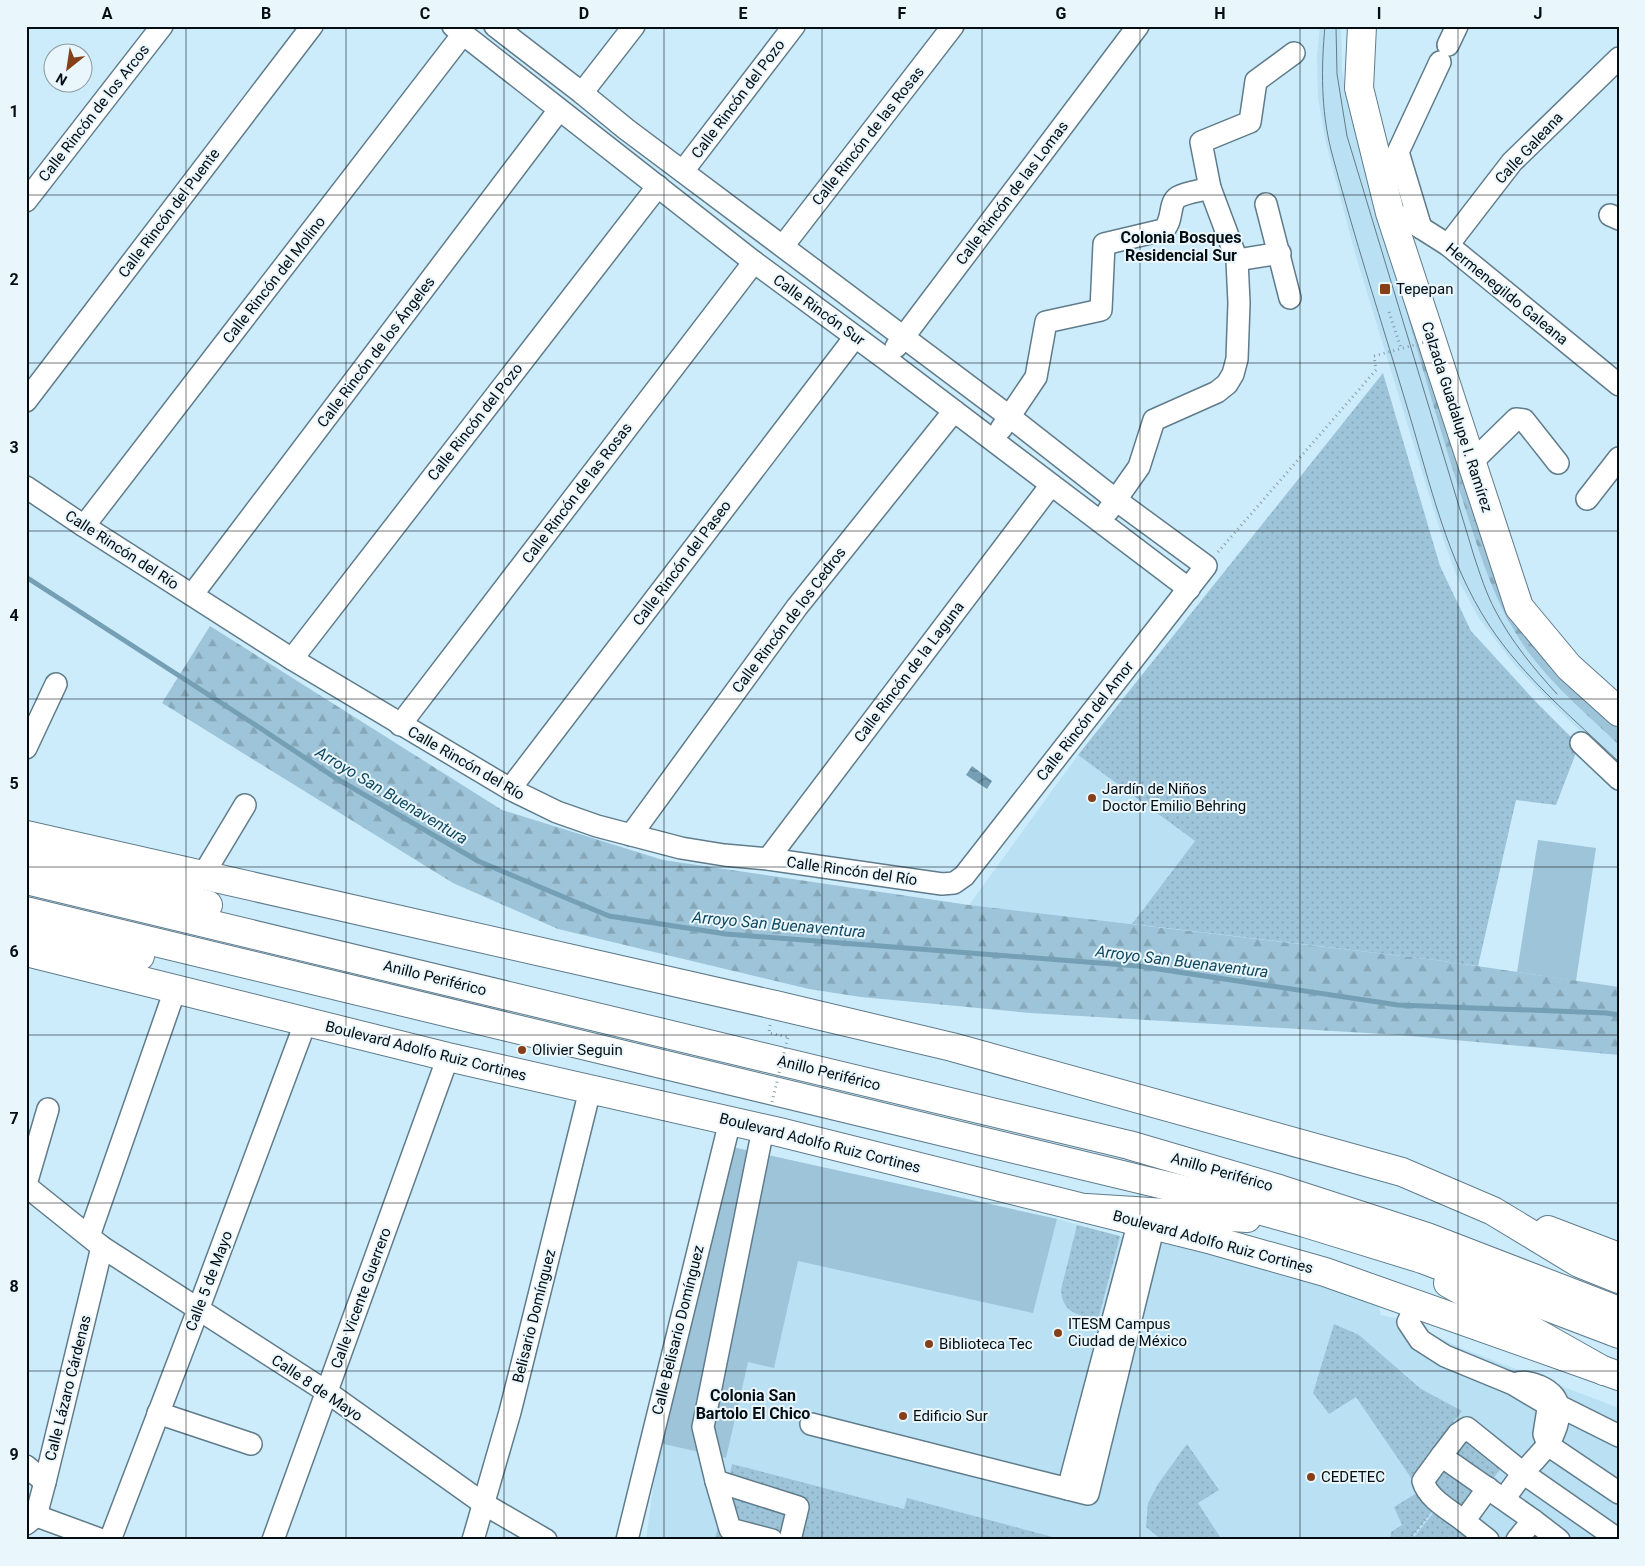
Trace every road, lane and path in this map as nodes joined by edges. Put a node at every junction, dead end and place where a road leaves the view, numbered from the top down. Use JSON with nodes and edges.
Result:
{"nodes":[{"id":1,"x":162,"y":26,"type":"edge"},
{"id":2,"x":312,"y":26,"type":"edge"},
{"id":3,"x":495,"y":26,"type":"edge"},
{"id":4,"x":634,"y":26,"type":"edge"},
{"id":5,"x":794,"y":26,"type":"edge"},
{"id":6,"x":953,"y":26,"type":"edge"},
{"id":7,"x":1138,"y":26,"type":"edge"},
{"id":8,"x":1362,"y":26,"type":"edge"},
{"id":9,"x":458,"y":30,"type":"edge"},
{"id":10,"x":1448,"y":45,"type":"edge"},
{"id":11,"x":526,"y":51,"type":"junction"},
{"id":12,"x":1294,"y":53,"type":"dead end"},
{"id":13,"x":1619,"y":58,"type":"edge"},
{"id":14,"x":510,"y":71,"type":"junction"},
{"id":15,"x":582,"y":93,"type":"junction"},
{"id":16,"x":559,"y":110,"type":"junction"},
{"id":17,"x":626,"y":129,"type":"junction"},
{"id":18,"x":610,"y":150,"type":"junction"},
{"id":19,"x":683,"y":171,"type":"junction"},
{"id":20,"x":658,"y":186,"type":"junction"},
{"id":21,"x":1210,"y":188,"type":"junction"},
{"id":22,"x":26,"y":200,"type":"edge"},
{"id":23,"x":723,"y":202,"type":"junction"},
{"id":24,"x":1266,"y":204,"type":"dead end"},
{"id":25,"x":1390,"y":213,"type":"junction"},
{"id":26,"x":705,"y":224,"type":"junction"},
{"id":27,"x":1421,"y":228,"type":"junction"},
{"id":28,"x":1448,"y":245,"type":"junction"},
{"id":29,"x":783,"y":246,"type":"junction"},
{"id":30,"x":1280,"y":253,"type":"junction"},
{"id":31,"x":1237,"y":260,"type":"junction"},
{"id":32,"x":754,"y":262,"type":"junction"},
{"id":33,"x":829,"y":281,"type":"junction"},
{"id":34,"x":1290,"y":298,"type":"dead end"},
{"id":35,"x":812,"y":304,"type":"junction"},
{"id":36,"x":1389,"y":312,"type":"dead end"},
{"id":37,"x":855,"y":337,"type":"junction"},
{"id":38,"x":904,"y":337,"type":"junction"},
{"id":39,"x":1432,"y":340,"type":"junction"},
{"id":40,"x":1401,"y":348,"type":"junction"},
{"id":41,"x":887,"y":360,"type":"junction"},
{"id":42,"x":1619,"y":386,"type":"edge"},
{"id":43,"x":26,"y":401,"type":"edge"},
{"id":44,"x":954,"y":411,"type":"junction"},
{"id":45,"x":1010,"y":417,"type":"junction"},
{"id":46,"x":993,"y":440,"type":"junction"},
{"id":47,"x":1619,"y":458,"type":"edge"},
{"id":48,"x":1471,"y":463,"type":"junction"},
{"id":49,"x":1558,"y":463,"type":"dead end"},
{"id":50,"x":1051,"y":485,"type":"junction"},
{"id":51,"x":26,"y":487,"type":"edge"},
{"id":52,"x":1587,"y":499,"type":"dead end"},
{"id":53,"x":1116,"y":500,"type":"junction"},
{"id":54,"x":1100,"y":521,"type":"junction"},
{"id":55,"x":84,"y":526,"type":"junction"},
{"id":56,"x":1206,"y":566,"type":"junction"},
{"id":57,"x":1189,"y":589,"type":"junction"},
{"id":58,"x":192,"y":595,"type":"junction"},
{"id":59,"x":292,"y":659,"type":"junction"},
{"id":60,"x":56,"y":684,"type":"dead end"},
{"id":61,"x":1619,"y":712,"type":"edge"},
{"id":62,"x":400,"y":725,"type":"junction"},
{"id":63,"x":1581,"y":743,"type":"dead end"},
{"id":64,"x":26,"y":748,"type":"edge"},
{"id":65,"x":1619,"y":779,"type":"edge"},
{"id":66,"x":510,"y":789,"type":"junction"},
{"id":67,"x":245,"y":805,"type":"dead end"},
{"id":68,"x":26,"y":835,"type":"edge"},
{"id":69,"x":631,"y":835,"type":"junction"},
{"id":70,"x":26,"y":854,"type":"edge"},
{"id":71,"x":768,"y":859,"type":"junction"},
{"id":72,"x":203,"y":875,"type":"junction"},
{"id":73,"x":964,"y":876,"type":"joint"},
{"id":74,"x":26,"y":880,"type":"edge"},
{"id":75,"x":26,"y":911,"type":"edge"},
{"id":76,"x":26,"y":933,"type":"edge"},
{"id":77,"x":323,"y":951,"type":"junction"},
{"id":78,"x":26,"y":952,"type":"edge"},
{"id":79,"x":244,"y":964,"type":"junction"},
{"id":80,"x":175,"y":990,"type":"junction"},
{"id":81,"x":306,"y":1021,"type":"junction"},
{"id":82,"x":769,"y":1033,"type":"dead end"},
{"id":83,"x":448,"y":1057,"type":"junction"},
{"id":84,"x":590,"y":1090,"type":"junction"},
{"id":85,"x":772,"y":1102,"type":"dead end"},
{"id":86,"x":48,"y":1109,"type":"dead end"},
{"id":87,"x":730,"y":1121,"type":"junction"},
{"id":88,"x":763,"y":1129,"type":"junction"},
{"id":89,"x":26,"y":1185,"type":"edge"},
{"id":90,"x":1086,"y":1208,"type":"junction"},
{"id":91,"x":1493,"y":1211,"type":"junction"},
{"id":92,"x":1302,"y":1222,"type":"junction"},
{"id":93,"x":1146,"y":1223,"type":"junction"},
{"id":94,"x":96,"y":1242,"type":"junction"},
{"id":95,"x":1391,"y":1249,"type":"junction"},
{"id":96,"x":1619,"y":1257,"type":"edge"},
{"id":97,"x":1619,"y":1279,"type":"edge"},
{"id":98,"x":1416,"y":1305,"type":"junction"},
{"id":99,"x":198,"y":1310,"type":"junction"},
{"id":100,"x":1619,"y":1311,"type":"edge"},
{"id":101,"x":1619,"y":1334,"type":"edge"},
{"id":102,"x":1614,"y":1375,"type":"edge"},
{"id":103,"x":1513,"y":1384,"type":"junction"},
{"id":104,"x":327,"y":1392,"type":"junction"},
{"id":105,"x":1560,"y":1406,"type":"junction"},
{"id":106,"x":158,"y":1413,"type":"junction"},
{"id":107,"x":811,"y":1424,"type":"dead end"},
{"id":108,"x":1619,"y":1436,"type":"edge"},
{"id":109,"x":252,"y":1444,"type":"dead end"},
{"id":110,"x":1548,"y":1445,"type":"junction"},
{"id":111,"x":1442,"y":1455,"type":"junction"},
{"id":112,"x":26,"y":1466,"type":"edge"},
{"id":113,"x":1524,"y":1473,"type":"junction"},
{"id":114,"x":716,"y":1481,"type":"junction"},
{"id":115,"x":45,"y":1482,"type":"junction"},
{"id":116,"x":1619,"y":1493,"type":"edge"},
{"id":117,"x":1496,"y":1494,"type":"junction"},
{"id":118,"x":484,"y":1504,"type":"junction"},
{"id":119,"x":29,"y":1517,"type":"edge"},
{"id":120,"x":1533,"y":1520,"type":"junction"},
{"id":121,"x":1464,"y":1521,"type":"junction"},
{"id":122,"x":102,"y":1540,"type":"edge"},
{"id":123,"x":110,"y":1540,"type":"edge"},
{"id":124,"x":273,"y":1540,"type":"edge"},
{"id":125,"x":472,"y":1540,"type":"edge"},
{"id":126,"x":546,"y":1540,"type":"edge"},
{"id":127,"x":627,"y":1540,"type":"edge"},
{"id":128,"x":772,"y":1540,"type":"edge"},
{"id":129,"x":790,"y":1540,"type":"edge"},
{"id":130,"x":1488,"y":1540,"type":"edge"},
{"id":131,"x":1517,"y":1540,"type":"edge"},
{"id":132,"x":1559,"y":1540,"type":"edge"},
{"id":133,"x":1619,"y":1540,"type":"edge"}],
"edges":[{"from":1,"to":22,"type":"street","name":"Calle Rincón de los Arcos"},
{"from":2,"to":43,"type":"street","name":"Calle Rincón del Puente"},
{"from":3,"to":11,"type":"street","name":"Calle Rincón Sur"},
{"from":4,"to":15,"type":"street"},
{"from":5,"to":19,"type":"street","name":"Calle Rincón del Pozo"},
{"from":6,"to":29,"type":"street","name":"Calle Rincón de las Rosas"},
{"from":7,"to":38,"type":"street","name":"Calle Rincón de las Lomas"},
{"from":8,"to":25,"type":"main road","name":"Calzada Guadalupe I. Ramírez"},
{"from":9,"to":14,"type":"street","name":"Calle Rincón Sur"},
{"from":9,"to":55,"type":"street","name":"Calle Rincón del Molino"},
{"from":10,"to":27,"type":"street"},
{"from":11,"to":14,"type":"street"},
{"from":11,"to":15,"type":"street","name":"Calle Rincón Sur"},
{"from":12,"to":21,"type":"street"},
{"from":13,"to":28,"type":"street","name":"Calle Galeana"},
{"from":14,"to":16,"type":"street","name":"Calle Rincón Sur"},
{"from":15,"to":17,"type":"street","name":"Calle Rincón Sur"},
{"from":16,"to":18,"type":"street","name":"Calle Rincón Sur"},
{"from":16,"to":58,"type":"street","name":"Calle Rincón de los Ángeles"},
{"from":17,"to":18,"type":"street"},
{"from":17,"to":19,"type":"street","name":"Calle Rincón Sur"},
{"from":18,"to":20,"type":"street","name":"Calle Rincón Sur"},
{"from":19,"to":23,"type":"street","name":"Calle Rincón Sur"},
{"from":20,"to":26,"type":"street","name":"Calle Rincón Sur"},
{"from":20,"to":59,"type":"street","name":"Calle Rincón del Pozo"},
{"from":21,"to":31,"type":"street"},
{"from":21,"to":45,"type":"street"},
{"from":23,"to":26,"type":"street"},
{"from":23,"to":29,"type":"street","name":"Calle Rincón Sur"},
{"from":24,"to":30,"type":"street"},
{"from":25,"to":27,"type":"street","name":"Hermenegildo Galeana"},
{"from":25,"to":39,"type":"main road","name":"Calzada Guadalupe I. Ramírez"},
{"from":26,"to":32,"type":"street","name":"Calle Rincón Sur"},
{"from":27,"to":28,"type":"street","name":"Hermenegildo Galeana"},
{"from":28,"to":42,"type":"street","name":"Hermenegildo Galeana"},
{"from":29,"to":33,"type":"street","name":"Calle Rincón Sur"},
{"from":30,"to":31,"type":"street"},
{"from":30,"to":34,"type":"street"},
{"from":31,"to":53,"type":"street"},
{"from":32,"to":35,"type":"street","name":"Calle Rincón Sur"},
{"from":32,"to":62,"type":"street","name":"Calle Rincón de las Rosas"},
{"from":33,"to":35,"type":"street"},
{"from":33,"to":38,"type":"street","name":"Calle Rincón Sur"},
{"from":35,"to":37,"type":"street","name":"Calle Rincón Sur"},
{"from":36,"to":40,"type":"path"},
{"from":37,"to":41,"type":"street","name":"Calle Rincón Sur"},
{"from":37,"to":66,"type":"street","name":"Calle Rincón del Paseo"},
{"from":38,"to":41,"type":"street","name":"Calle Rincón de las Lomas"},
{"from":38,"to":45,"type":"street","name":"Calle Rincón Sur"},
{"from":39,"to":40,"type":"path","bridge":true},
{"from":39,"to":48,"type":"main road","name":"Calzada Guadalupe I. Ramírez"},
{"from":40,"to":56,"type":"path","bridge":true},
{"from":41,"to":44,"type":"street","name":"Calle Rincón Sur"},
{"from":44,"to":46,"type":"street","name":"Calle Rincón Sur"},
{"from":44,"to":69,"type":"street","name":"Calle Rincón de los Cedros"},
{"from":45,"to":46,"type":"street"},
{"from":45,"to":53,"type":"street","name":"Calle Rincón Sur"},
{"from":46,"to":50,"type":"street","name":"Calle Rincón Sur"},
{"from":47,"to":52,"type":"street"},
{"from":48,"to":49,"type":"street"},
{"from":48,"to":61,"type":"main road","name":"Calzada Guadalupe I. Ramírez"},
{"from":50,"to":54,"type":"street","name":"Calle Rincón Sur"},
{"from":50,"to":71,"type":"street","name":"Calle Rincón de la Laguna"},
{"from":51,"to":55,"type":"street","name":"Calle Rincón del Río"},
{"from":53,"to":54,"type":"street"},
{"from":53,"to":56,"type":"street","name":"Calle Rincón Sur"},
{"from":54,"to":57,"type":"street","name":"Calle Rincón Sur"},
{"from":55,"to":58,"type":"street","name":"Calle Rincón del Río"},
{"from":56,"to":57,"type":"street","name":"Calle Rincón del Amor"},
{"from":57,"to":73,"type":"street","name":"Calle Rincón del Amor"},
{"from":58,"to":59,"type":"street","name":"Calle Rincón del Río"},
{"from":59,"to":62,"type":"street","name":"Calle Rincón del Río"},
{"from":60,"to":64,"type":"street"},
{"from":62,"to":66,"type":"street","name":"Calle Rincón del Río"},
{"from":63,"to":65,"type":"street"},
{"from":66,"to":69,"type":"street","name":"Calle Rincón del Río"},
{"from":67,"to":72,"type":"street"},
{"from":68,"to":72,"type":"main road"},
{"from":69,"to":71,"type":"street","name":"Calle Rincón del Río"},
{"from":70,"to":77,"type":"main road"},
{"from":71,"to":73,"type":"street","name":"Calle Rincón del Río"},
{"from":72,"to":91,"type":"main road"},
{"from":74,"to":77,"type":"main road","name":"Anillo Periférico"},
{"from":75,"to":79,"type":"main road","name":"Anillo Periférico"},
{"from":76,"to":79,"type":"main road"},
{"from":77,"to":100,"type":"main road","name":"Anillo Periférico"},
{"from":78,"to":80,"type":"main road","name":"Boulevard Adolfo Ruiz Cortines"},
{"from":79,"to":92,"type":"main road","name":"Anillo Periférico"},
{"from":80,"to":81,"type":"main road","name":"Boulevard Adolfo Ruiz Cortines"},
{"from":80,"to":94,"type":"street","name":"Calle Lázaro Cárdenas"},
{"from":81,"to":83,"type":"main road","name":"Boulevard Adolfo Ruiz Cortines"},
{"from":81,"to":99,"type":"street","name":"Calle 5 de Mayo"},
{"from":82,"to":85,"type":"path","bridge":true},
{"from":83,"to":84,"type":"main road","name":"Boulevard Adolfo Ruiz Cortines"},
{"from":83,"to":104,"type":"street","name":"Calle Vicente Guerrero"},
{"from":84,"to":87,"type":"main road","name":"Boulevard Adolfo Ruiz Cortines"},
{"from":84,"to":118,"type":"street","name":"Belisario Domínguez"},
{"from":86,"to":89,"type":"street"},
{"from":87,"to":88,"type":"main road","name":"Boulevard Adolfo Ruiz Cortines"},
{"from":87,"to":127,"type":"street","name":"Calle Belisario Domínguez"},
{"from":88,"to":90,"type":"main road","name":"Boulevard Adolfo Ruiz Cortines"},
{"from":88,"to":114,"type":"street"},
{"from":89,"to":94,"type":"street","name":"Calle 8 de Mayo"},
{"from":90,"to":92,"type":"main road"},
{"from":90,"to":93,"type":"main road","name":"Boulevard Adolfo Ruiz Cortines"},
{"from":91,"to":96,"type":"main road"},
{"from":91,"to":97,"type":"main road"},
{"from":92,"to":95,"type":"main road","name":"Anillo Periférico"},
{"from":93,"to":98,"type":"main road","name":"Boulevard Adolfo Ruiz Cortines"},
{"from":93,"to":107,"type":"street"},
{"from":94,"to":99,"type":"street","name":"Calle 8 de Mayo"},
{"from":94,"to":115,"type":"street","name":"Calle Lázaro Cárdenas"},
{"from":95,"to":101,"type":"main road","name":"Anillo Periférico"},
{"from":95,"to":102,"type":"main road"},
{"from":98,"to":102,"type":"main road","name":"Boulevard Adolfo Ruiz Cortines"},
{"from":98,"to":103,"type":"street"},
{"from":99,"to":104,"type":"street","name":"Calle 8 de Mayo"},
{"from":99,"to":106,"type":"street","name":"Calle 5 de Mayo"},
{"from":103,"to":105,"type":"street"},
{"from":103,"to":110,"type":"street"},
{"from":104,"to":118,"type":"street","name":"Calle 8 de Mayo"},
{"from":104,"to":124,"type":"street","name":"Calle Vicente Guerrero"},
{"from":105,"to":108,"type":"street"},
{"from":105,"to":110,"type":"street"},
{"from":106,"to":109,"type":"street"},
{"from":106,"to":123,"type":"street","name":"Calle 5 de Mayo"},
{"from":110,"to":113,"type":"street"},
{"from":110,"to":116,"type":"street"},
{"from":111,"to":113,"type":"street"},
{"from":111,"to":117,"type":"street"},
{"from":111,"to":121,"type":"street"},
{"from":112,"to":115,"type":"street"},
{"from":113,"to":117,"type":"street"},
{"from":113,"to":133,"type":"street"},
{"from":114,"to":128,"type":"street"},
{"from":114,"to":129,"type":"street"},
{"from":115,"to":119,"type":"street","name":"Calle Lázaro Cárdenas"},
{"from":117,"to":120,"type":"street"},
{"from":117,"to":121,"type":"street"},
{"from":118,"to":125,"type":"street","name":"Belisario Domínguez"},
{"from":118,"to":126,"type":"street","name":"Calle 8 de Mayo"},
{"from":119,"to":122,"type":"street"},
{"from":120,"to":131,"type":"street"},
{"from":120,"to":132,"type":"street"},
{"from":121,"to":130,"type":"street"}]}
